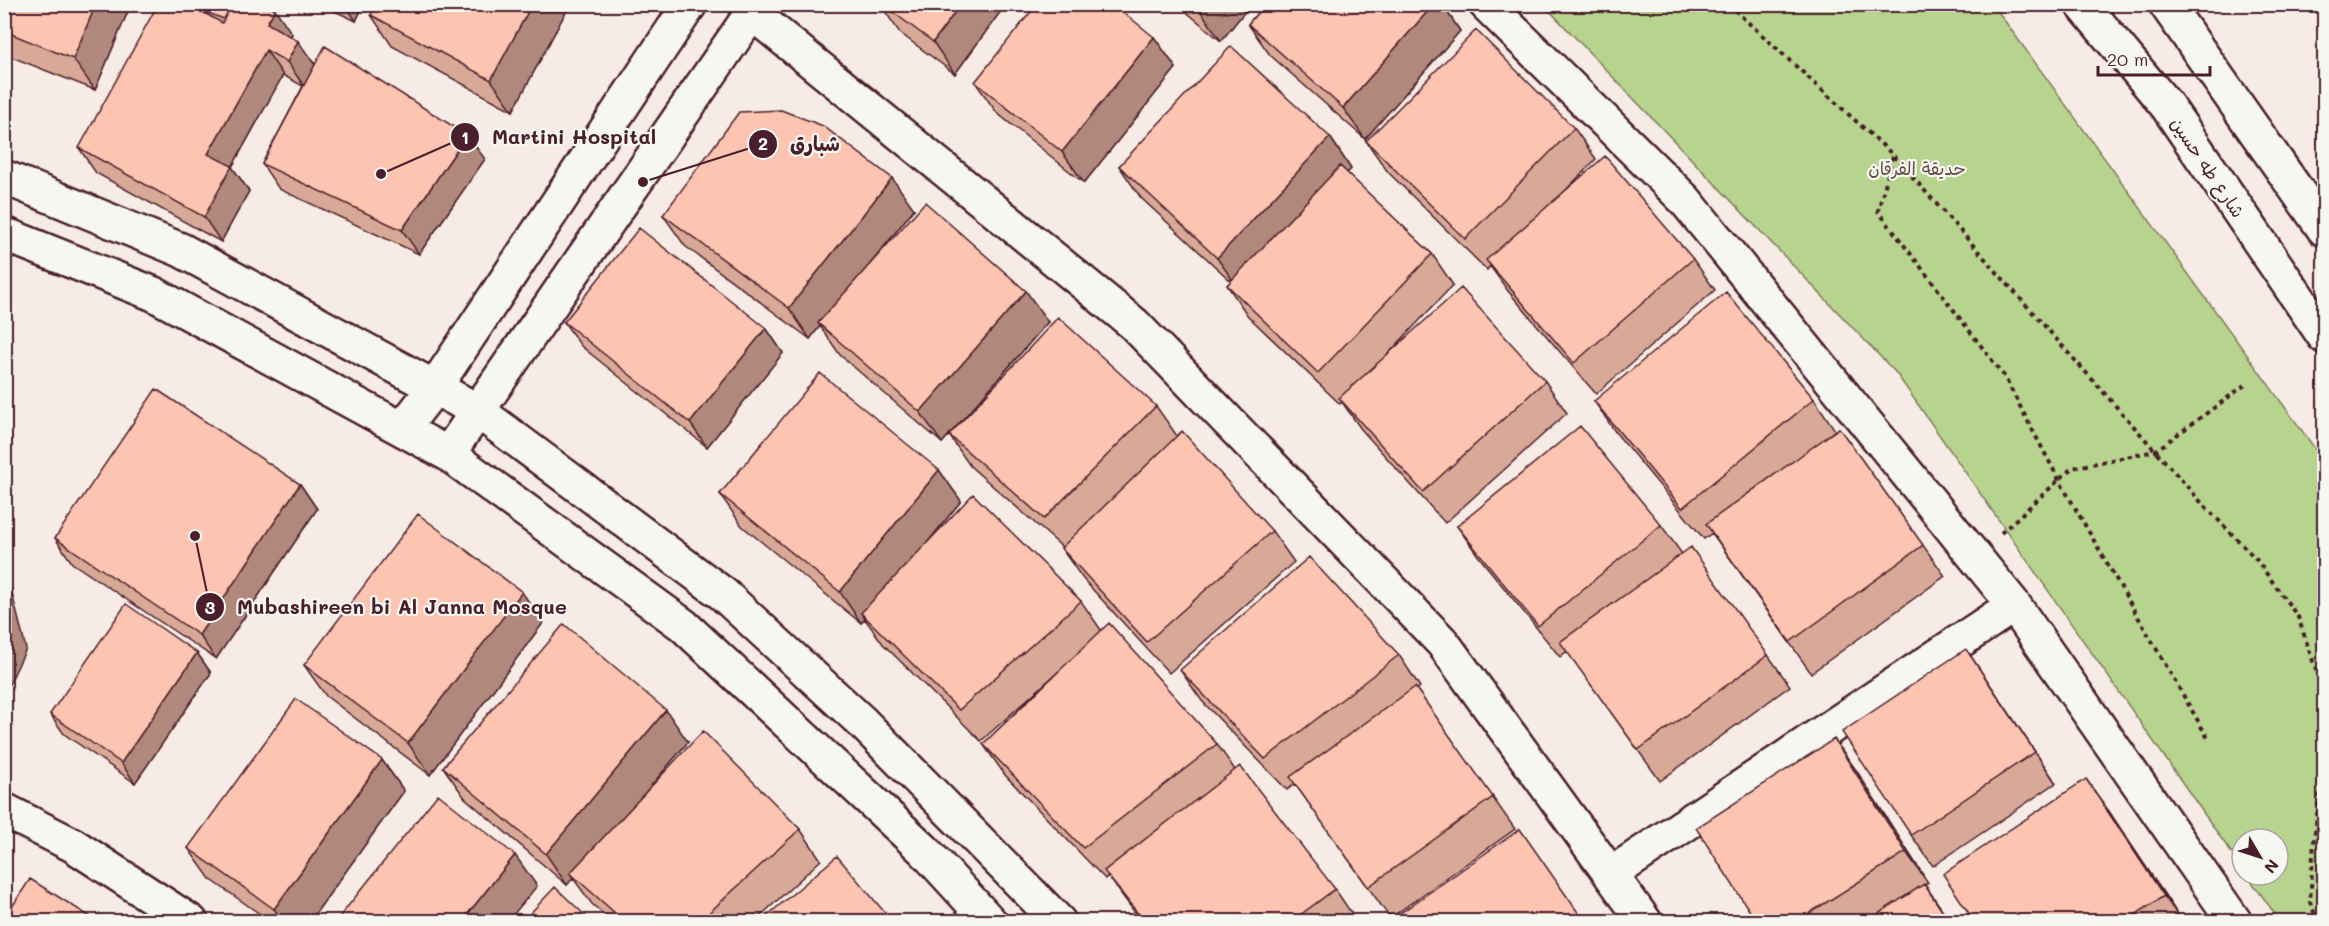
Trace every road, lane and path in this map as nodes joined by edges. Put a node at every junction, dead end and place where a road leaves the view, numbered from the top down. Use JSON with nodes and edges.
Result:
{"nodes":[{"id":1,"x":690,"y":4,"type":"edge"},
{"id":2,"x":1486,"y":4,"type":"edge"},
{"id":3,"x":1728,"y":4,"type":"edge"},
{"id":4,"x":2082,"y":4,"type":"edge"},
{"id":5,"x":2166,"y":4,"type":"edge"},
{"id":6,"x":755,"y":9,"type":"edge"},
{"id":7,"x":1893,"y":155,"type":"junction"},
{"id":8,"x":4,"y":177,"type":"edge"},
{"id":9,"x":2325,"y":229,"type":"edge"},
{"id":10,"x":4,"y":234,"type":"edge"},
{"id":11,"x":2325,"y":336,"type":"edge"},
{"id":12,"x":2245,"y":385,"type":"dead end"},
{"id":13,"x":435,"y":387,"type":"junction"},
{"id":14,"x":478,"y":411,"type":"junction"},
{"id":15,"x":403,"y":428,"type":"junction"},
{"id":16,"x":2155,"y":451,"type":"junction"},
{"id":17,"x":448,"y":454,"type":"junction"},
{"id":18,"x":2059,"y":480,"type":"junction"},
{"id":19,"x":1975,"y":557,"type":"junction"},
{"id":20,"x":2014,"y":605,"type":"junction"},
{"id":21,"x":2325,"y":694,"type":"edge"},
{"id":22,"x":2209,"y":740,"type":"dead end"},
{"id":23,"x":2325,"y":759,"type":"edge"},
{"id":24,"x":4,"y":810,"type":"edge"},
{"id":25,"x":1611,"y":874,"type":"junction"},
{"id":26,"x":191,"y":921,"type":"edge"},
{"id":27,"x":990,"y":921,"type":"edge"},
{"id":28,"x":1059,"y":921,"type":"edge"},
{"id":29,"x":1645,"y":921,"type":"edge"},
{"id":30,"x":2235,"y":921,"type":"edge"},
{"id":31,"x":2318,"y":921,"type":"edge"}],
"edges":[{"from":1,"to":13,"type":"main road"},
{"from":2,"to":19,"type":"main road"},
{"from":3,"to":7,"type":"path"},
{"from":4,"to":11,"type":"main road","name":"شارع طه حسين"},
{"from":5,"to":9,"type":"main road"},
{"from":6,"to":14,"type":"main road"},
{"from":6,"to":25,"type":"main road"},
{"from":7,"to":16,"type":"path"},
{"from":7,"to":18,"type":"path"},
{"from":8,"to":13,"type":"main road"},
{"from":10,"to":15,"type":"main road"},
{"from":12,"to":16,"type":"path"},
{"from":13,"to":14,"type":"main road"},
{"from":13,"to":15,"type":"main road"},
{"from":14,"to":17,"type":"main road"},
{"from":14,"to":28,"type":"main road"},
{"from":15,"to":17,"type":"main road"},
{"from":16,"to":18,"type":"path"},
{"from":16,"to":21,"type":"path"},
{"from":17,"to":27,"type":"main road"},
{"from":18,"to":19,"type":"path"},
{"from":18,"to":22,"type":"path"},
{"from":19,"to":20,"type":"main road"},
{"from":20,"to":25,"type":"main road"},
{"from":20,"to":30,"type":"main road"},
{"from":23,"to":31,"type":"path"},
{"from":24,"to":26,"type":"main road"},
{"from":25,"to":29,"type":"main road"}]}
